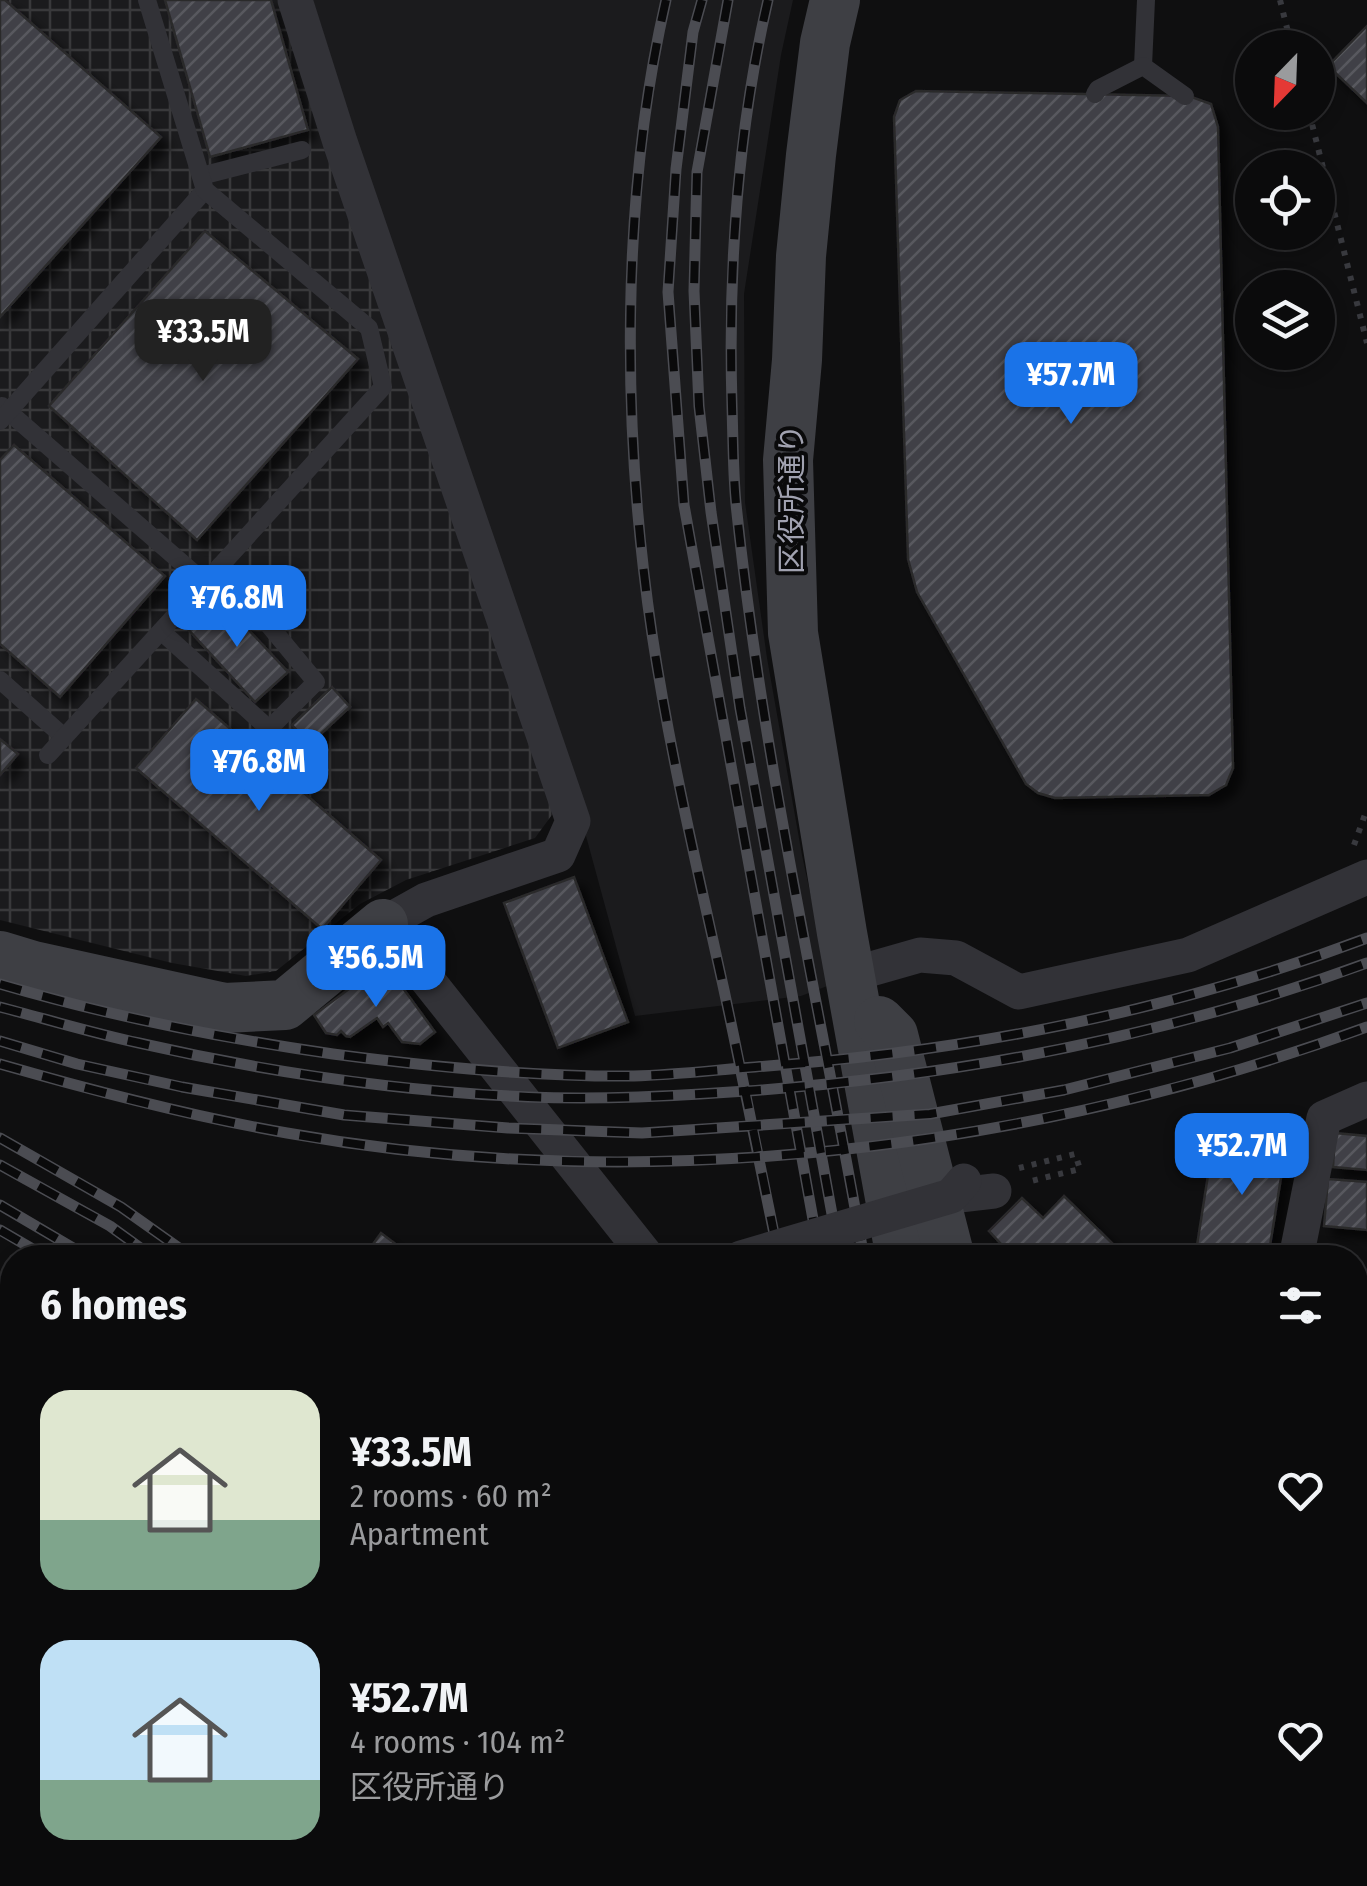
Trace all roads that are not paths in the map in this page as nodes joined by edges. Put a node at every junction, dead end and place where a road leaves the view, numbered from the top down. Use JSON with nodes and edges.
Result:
{"nodes":[{"id":1,"x":147,"y":0,"type":"edge"},
{"id":2,"x":295,"y":0,"type":"edge"},
{"id":3,"x":835,"y":0,"type":"edge"},
{"id":4,"x":1146,"y":0,"type":"edge"},
{"id":5,"x":1144,"y":66,"type":"junction"},
{"id":6,"x":1095,"y":94,"type":"dead end"},
{"id":7,"x":1185,"y":96,"type":"dead end"},
{"id":8,"x":302,"y":150,"type":"dead end"},
{"id":9,"x":203,"y":183,"type":"junction"},
{"id":10,"x":3,"y":412,"type":"edge"},
{"id":11,"x":220,"y":566,"type":"junction"},
{"id":12,"x":205,"y":583,"type":"junction"},
{"id":13,"x":161,"y":631,"type":"junction"},
{"id":14,"x":0,"y":680,"type":"edge"},
{"id":15,"x":64,"y":737,"type":"junction"},
{"id":16,"x":48,"y":755,"type":"dead end"},
{"id":17,"x":1360,"y":862,"type":"edge"},
{"id":18,"x":382,"y":924,"type":"junction"},
{"id":19,"x":0,"y":956,"type":"edge"},
{"id":20,"x":853,"y":986,"type":"junction"},
{"id":21,"x":1367,"y":1099,"type":"edge"},
{"id":22,"x":982,"y":1188,"type":"road end"},
{"id":23,"x":638,"y":1245,"type":"edge"},
{"id":24,"x":786,"y":1245,"type":"edge"},
{"id":25,"x":899,"y":1245,"type":"edge"},
{"id":26,"x":947,"y":1245,"type":"edge"},
{"id":27,"x":1299,"y":1245,"type":"edge"}],
"edges":[{"from":1,"to":9,"type":"lane"},
{"from":2,"to":18,"type":"street"},
{"from":3,"to":20,"type":"street","name":"区役所通り"},
{"from":4,"to":5,"type":"lane"},
{"from":5,"to":6,"type":"lane"},
{"from":5,"to":7,"type":"lane"},
{"from":8,"to":9,"type":"lane"},
{"from":9,"to":10,"type":"lane"},
{"from":9,"to":11,"type":"lane"},
{"from":10,"to":12,"type":"lane"},
{"from":11,"to":12,"type":"lane"},
{"from":11,"to":13,"type":"lane"},
{"from":12,"to":13,"type":"lane"},
{"from":13,"to":15,"type":"lane"},
{"from":14,"to":15,"type":"lane"},
{"from":15,"to":16,"type":"lane"},
{"from":17,"to":20,"type":"street"},
{"from":18,"to":19,"type":"street"},
{"from":18,"to":23,"type":"street"},
{"from":20,"to":25,"type":"street","name":"区役所通り"},
{"from":20,"to":26,"type":"street"},
{"from":21,"to":27,"type":"street"},
{"from":22,"to":24,"type":"street","bridge":true}]}
